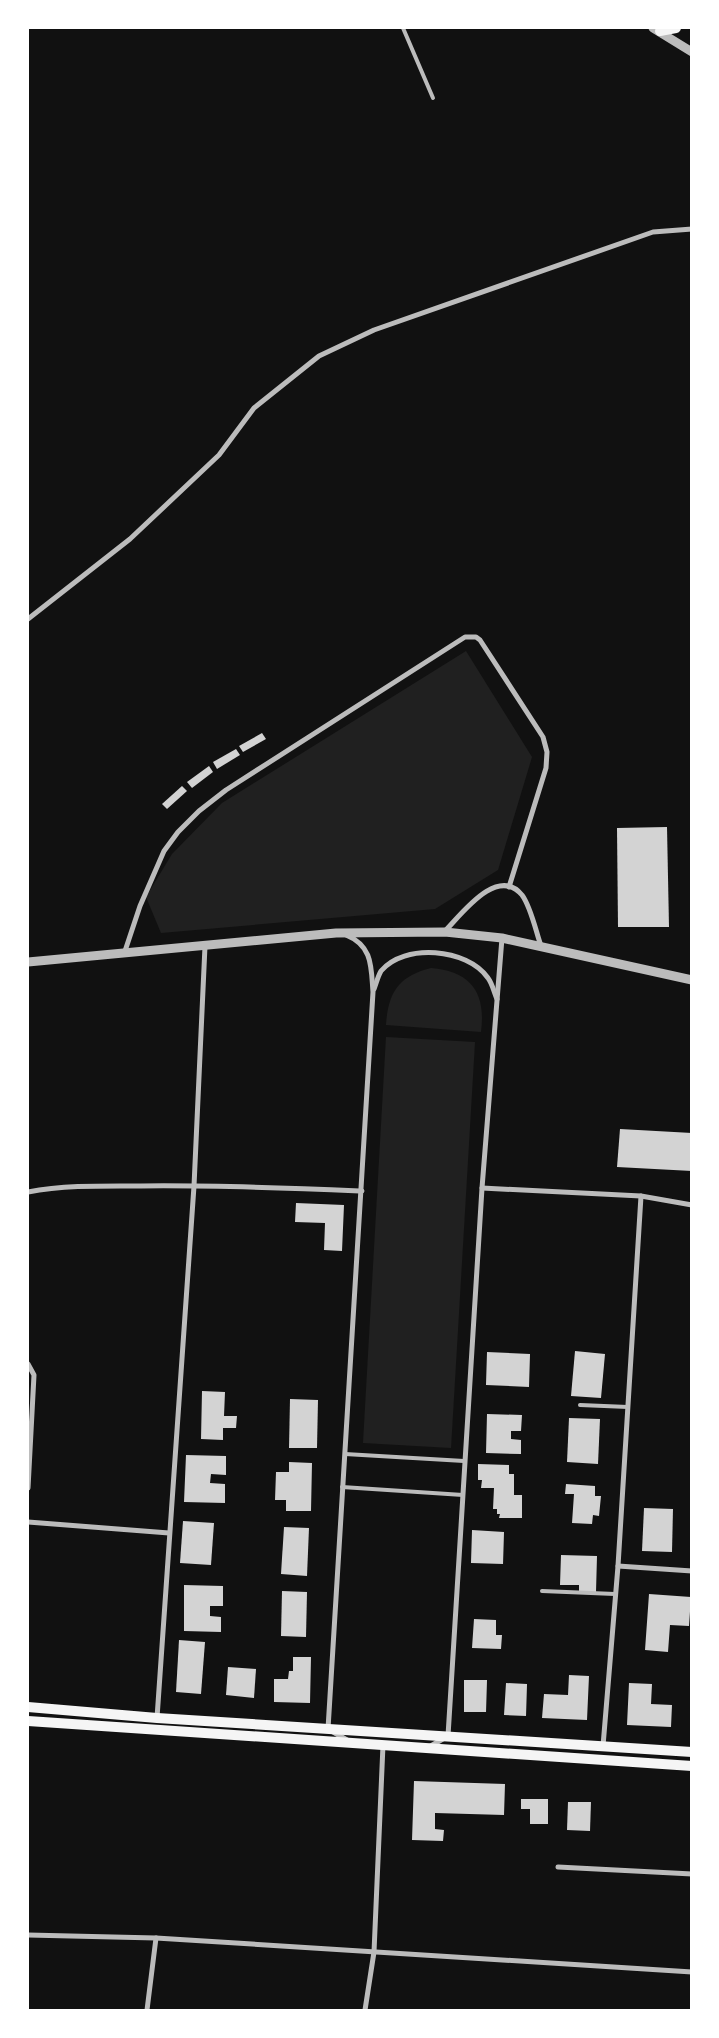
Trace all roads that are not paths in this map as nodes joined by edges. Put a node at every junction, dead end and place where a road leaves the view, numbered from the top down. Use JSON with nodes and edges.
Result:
{"nodes":[{"id":1,"x":403,"y":28,"type":"edge"},
{"id":2,"x":676,"y":28,"type":"edge"},
{"id":3,"x":656,"y":29,"type":"edge"},
{"id":4,"x":692,"y":52,"type":"edge"},
{"id":5,"x":433,"y":98,"type":"dead end"},
{"id":6,"x":692,"y":229,"type":"edge"},
{"id":7,"x":28,"y":619,"type":"edge"},
{"id":8,"x":509,"y":887,"type":"junction"},
{"id":9,"x":445,"y":932,"type":"junction"},
{"id":10,"x":336,"y":933,"type":"junction"},
{"id":11,"x":502,"y":938,"type":"junction"},
{"id":12,"x":205,"y":946,"type":"junction"},
{"id":13,"x":541,"y":946,"type":"junction"},
{"id":14,"x":124,"y":954,"type":"junction"},
{"id":15,"x":28,"y":962,"type":"edge"},
{"id":16,"x":692,"y":980,"type":"edge"},
{"id":17,"x":373,"y":992,"type":"junction"},
{"id":18,"x":497,"y":999,"type":"junction"},
{"id":19,"x":194,"y":1186,"type":"junction"},
{"id":20,"x":482,"y":1188,"type":"junction"},
{"id":21,"x":362,"y":1191,"type":"junction"},
{"id":22,"x":28,"y":1192,"type":"edge"},
{"id":23,"x":641,"y":1196,"type":"junction"},
{"id":24,"x":692,"y":1205,"type":"edge"},
{"id":25,"x":28,"y":1364,"type":"edge"},
{"id":26,"x":580,"y":1405,"type":"dead end"},
{"id":27,"x":628,"y":1407,"type":"junction"},
{"id":28,"x":345,"y":1454,"type":"junction"},
{"id":29,"x":464,"y":1461,"type":"junction"},
{"id":30,"x":342,"y":1487,"type":"junction"},
{"id":31,"x":28,"y":1488,"type":"edge"},
{"id":32,"x":463,"y":1495,"type":"junction"},
{"id":33,"x":28,"y":1522,"type":"edge"},
{"id":34,"x":169,"y":1533,"type":"junction"},
{"id":35,"x":618,"y":1566,"type":"junction"},
{"id":36,"x":692,"y":1570,"type":"edge"},
{"id":37,"x":542,"y":1591,"type":"dead end"},
{"id":38,"x":615,"y":1594,"type":"junction"},
{"id":39,"x":28,"y":1707,"type":"edge"},
{"id":40,"x":157,"y":1718,"type":"junction"},
{"id":41,"x":28,"y":1721,"type":"edge"},
{"id":42,"x":328,"y":1729,"type":"junction"},
{"id":43,"x":448,"y":1736,"type":"junction"},
{"id":44,"x":352,"y":1743,"type":"junction"},
{"id":45,"x":383,"y":1745,"type":"junction"},
{"id":46,"x":603,"y":1746,"type":"junction"},
{"id":47,"x":426,"y":1748,"type":"junction"},
{"id":48,"x":692,"y":1752,"type":"edge"},
{"id":49,"x":692,"y":1766,"type":"edge"},
{"id":50,"x":558,"y":1867,"type":"dead end"},
{"id":51,"x":692,"y":1874,"type":"edge"},
{"id":52,"x":28,"y":1935,"type":"edge"},
{"id":53,"x":156,"y":1938,"type":"junction"},
{"id":54,"x":374,"y":1952,"type":"junction"},
{"id":55,"x":692,"y":1972,"type":"edge"},
{"id":56,"x":147,"y":2010,"type":"edge"},
{"id":57,"x":366,"y":2010,"type":"edge"}],
"edges":[{"from":1,"to":5,"type":"lane"},
{"from":2,"to":3,"type":"main road"},
{"from":3,"to":4,"type":"street"},
{"from":6,"to":7,"type":"street"},
{"from":8,"to":9,"type":"street"},
{"from":8,"to":13,"type":"street"},
{"from":8,"to":14,"type":"street"},
{"from":9,"to":10,"type":"street"},
{"from":9,"to":11,"type":"street"},
{"from":10,"to":12,"type":"street"},
{"from":10,"to":17,"type":"street"},
{"from":11,"to":13,"type":"street"},
{"from":11,"to":18,"type":"street"},
{"from":12,"to":14,"type":"street"},
{"from":12,"to":19,"type":"street"},
{"from":13,"to":16,"type":"street"},
{"from":14,"to":15,"type":"street"},
{"from":17,"to":18,"type":"street"},
{"from":17,"to":21,"type":"street"},
{"from":18,"to":20,"type":"street"},
{"from":19,"to":21,"type":"street"},
{"from":19,"to":22,"type":"street"},
{"from":19,"to":34,"type":"street"},
{"from":20,"to":23,"type":"street"},
{"from":20,"to":29,"type":"street"},
{"from":21,"to":28,"type":"street"},
{"from":23,"to":24,"type":"street"},
{"from":23,"to":27,"type":"street"},
{"from":25,"to":31,"type":"street"},
{"from":26,"to":27,"type":"lane"},
{"from":27,"to":35,"type":"street"},
{"from":28,"to":29,"type":"lane"},
{"from":28,"to":30,"type":"street"},
{"from":29,"to":32,"type":"street"},
{"from":30,"to":32,"type":"lane"},
{"from":30,"to":42,"type":"street"},
{"from":32,"to":43,"type":"street"},
{"from":33,"to":34,"type":"street"},
{"from":34,"to":40,"type":"street"},
{"from":35,"to":36,"type":"street"},
{"from":35,"to":38,"type":"street"},
{"from":37,"to":38,"type":"lane"},
{"from":38,"to":46,"type":"street"},
{"from":39,"to":40,"type":"main road"},
{"from":40,"to":42,"type":"main road"},
{"from":41,"to":44,"type":"main road"},
{"from":42,"to":43,"type":"main road"},
{"from":42,"to":44,"type":"street"},
{"from":43,"to":46,"type":"main road"},
{"from":43,"to":47,"type":"street"},
{"from":44,"to":45,"type":"main road"},
{"from":45,"to":47,"type":"main road"},
{"from":45,"to":54,"type":"street"},
{"from":46,"to":48,"type":"main road"},
{"from":47,"to":49,"type":"main road"},
{"from":50,"to":51,"type":"street"},
{"from":52,"to":53,"type":"street"},
{"from":53,"to":54,"type":"street"},
{"from":53,"to":56,"type":"street"},
{"from":54,"to":55,"type":"street"},
{"from":54,"to":57,"type":"street"}]}
